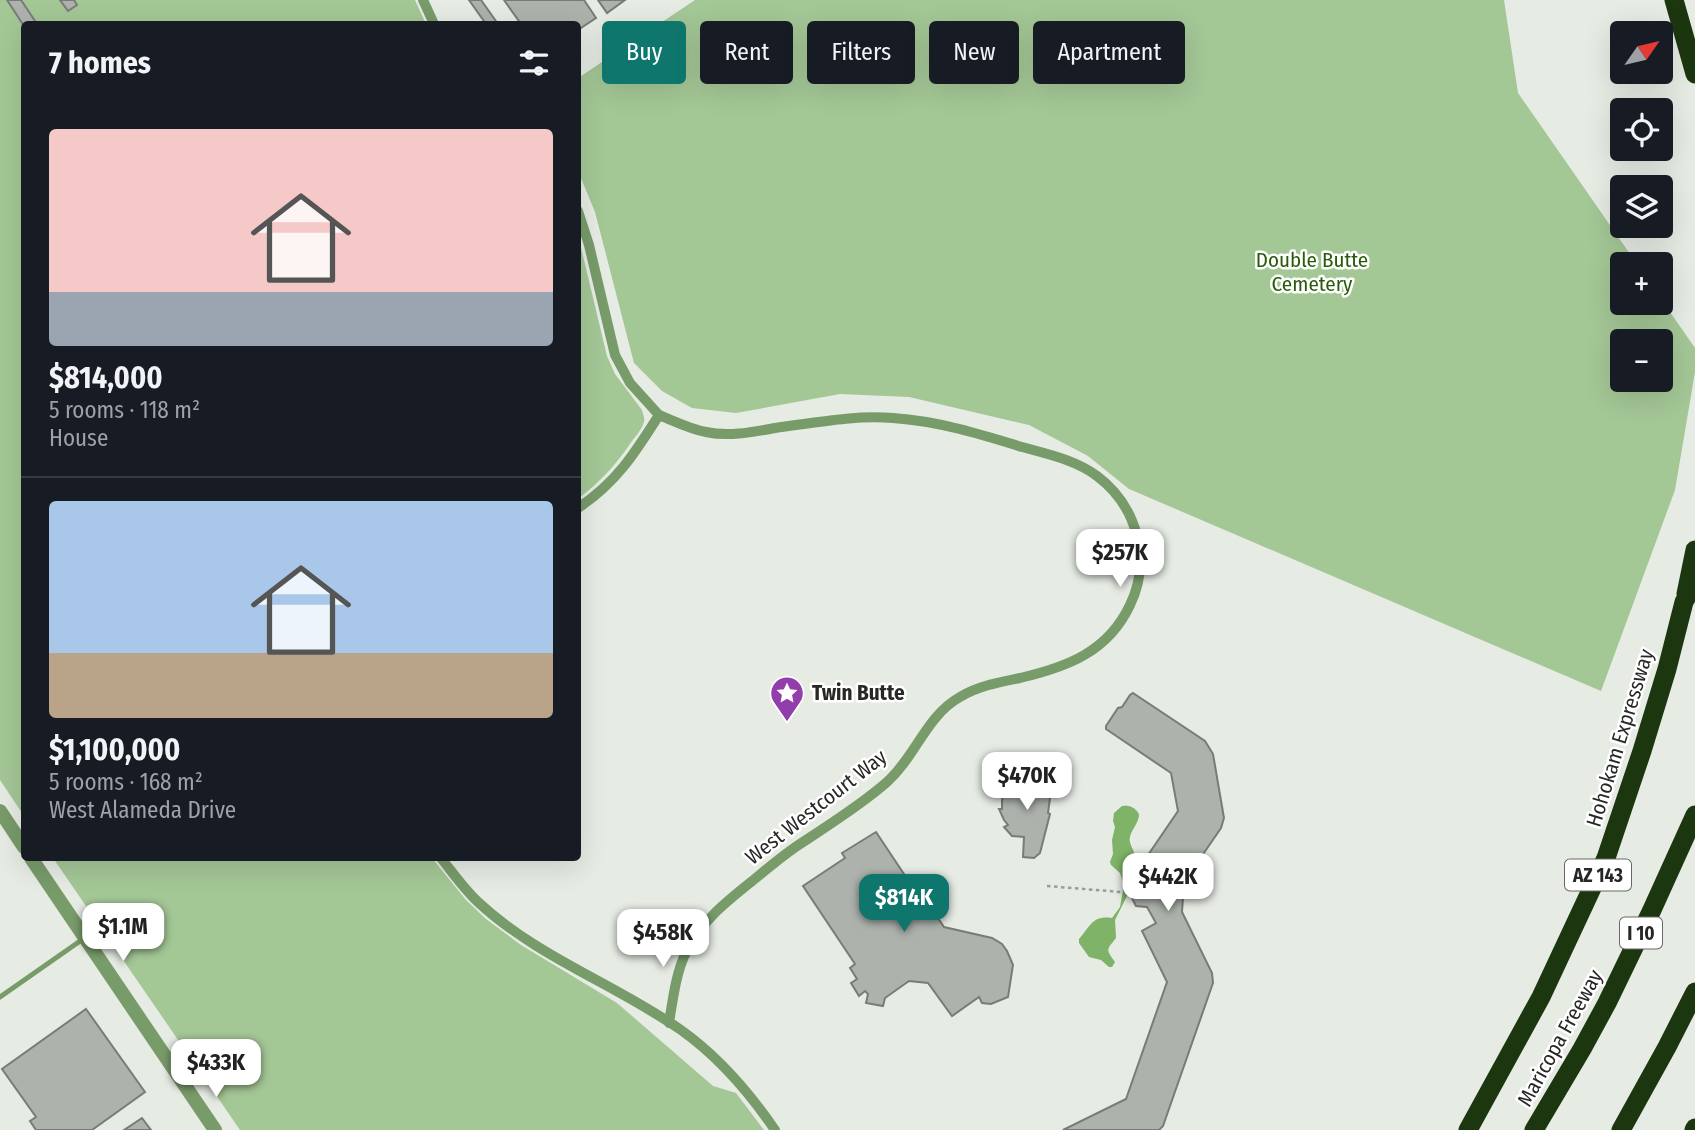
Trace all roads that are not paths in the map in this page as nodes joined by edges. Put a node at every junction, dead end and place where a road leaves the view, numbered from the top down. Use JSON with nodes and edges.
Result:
{"nodes":[{"id":1,"x":423,"y":0,"type":"edge"},
{"id":2,"x":1674,"y":0,"type":"edge"},
{"id":3,"x":434,"y":21,"type":"edge"},
{"id":4,"x":1695,"y":74,"type":"edge"},
{"id":5,"x":581,"y":220,"type":"edge"},
{"id":6,"x":659,"y":415,"type":"junction"},
{"id":7,"x":581,"y":506,"type":"edge"},
{"id":8,"x":1695,"y":550,"type":"edge"},
{"id":9,"x":1695,"y":582,"type":"edge"},
{"id":10,"x":1684,"y":602,"type":"junction"},
{"id":11,"x":0,"y":811,"type":"edge"},
{"id":12,"x":1695,"y":815,"type":"edge"},
{"id":13,"x":21,"y":842,"type":"edge"},
{"id":14,"x":33,"y":861,"type":"edge"},
{"id":15,"x":443,"y":861,"type":"edge"},
{"id":16,"x":85,"y":937,"type":"junction"},
{"id":17,"x":1695,"y":992,"type":"edge"},
{"id":18,"x":0,"y":997,"type":"edge"},
{"id":19,"x":669,"y":1023,"type":"junction"},
{"id":20,"x":215,"y":1130,"type":"edge"},
{"id":21,"x":775,"y":1130,"type":"edge"},
{"id":22,"x":1468,"y":1130,"type":"edge"},
{"id":23,"x":1534,"y":1130,"type":"edge"},
{"id":24,"x":1621,"y":1130,"type":"edge"}],
"edges":[{"from":1,"to":3,"type":"street"},
{"from":2,"to":4,"type":"highway"},
{"from":5,"to":6,"type":"street","name":"West Westcourt Way"},
{"from":6,"to":7,"type":"street"},
{"from":6,"to":19,"type":"street","name":"West Westcourt Way"},
{"from":8,"to":10,"type":"highway"},
{"from":9,"to":10,"type":"highway","name":"Hohokam Expressway","number":"AZ 143"},
{"from":10,"to":22,"type":"highway","name":"Hohokam Expressway","number":"AZ 143"},
{"from":11,"to":13,"type":"street"},
{"from":12,"to":23,"type":"highway","name":"Maricopa Freeway","number":"I 10"},
{"from":14,"to":16,"type":"street"},
{"from":15,"to":19,"type":"street"},
{"from":16,"to":18,"type":"lane"},
{"from":16,"to":20,"type":"street"},
{"from":17,"to":24,"type":"highway"},
{"from":19,"to":21,"type":"street"}]}
